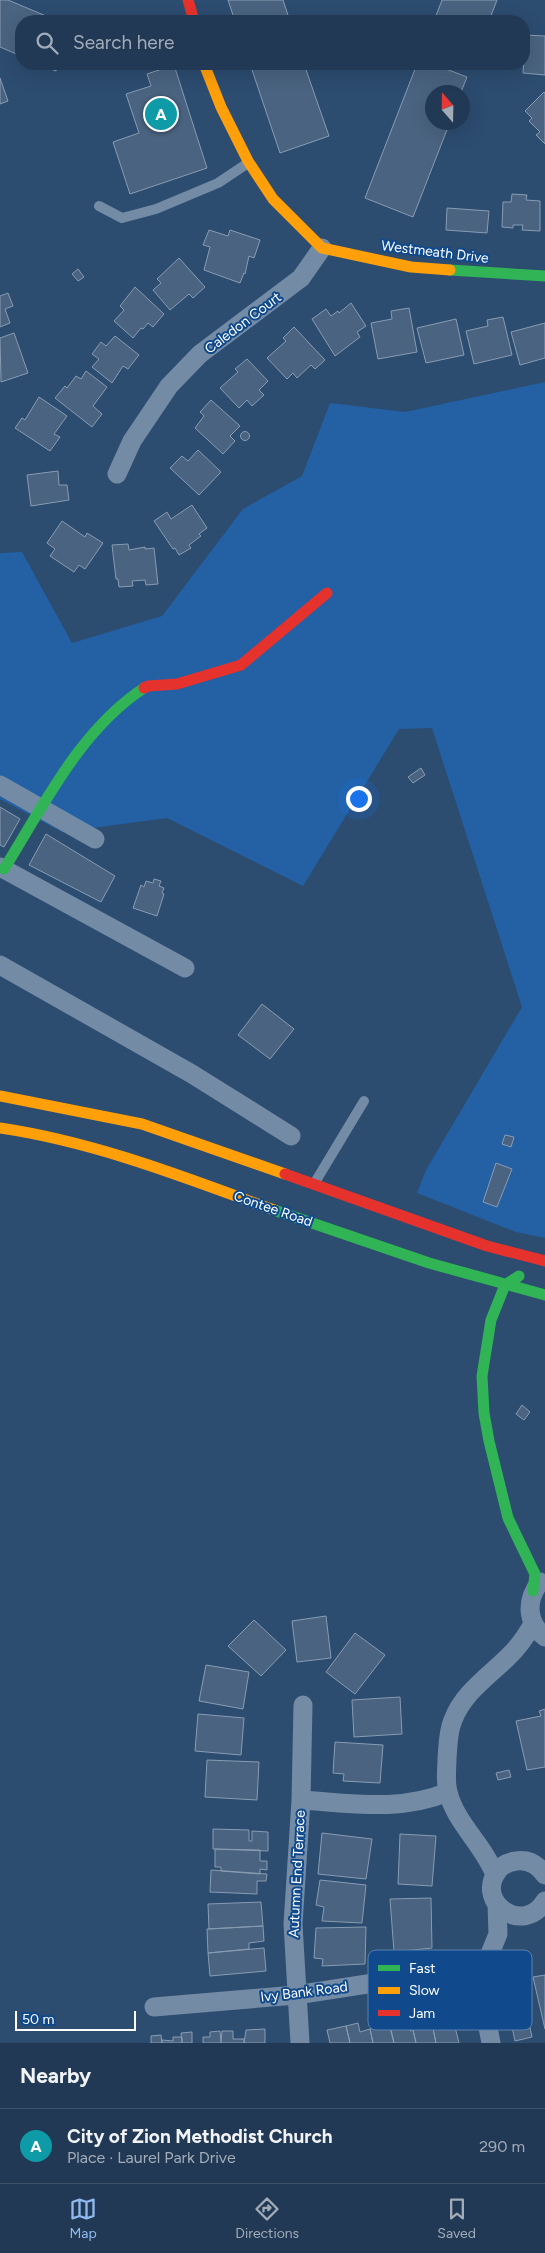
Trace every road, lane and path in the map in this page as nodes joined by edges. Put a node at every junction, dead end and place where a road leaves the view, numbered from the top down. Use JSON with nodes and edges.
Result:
{"nodes":[{"id":1,"x":188,"y":0,"type":"edge"},
{"id":2,"x":192,"y":15,"type":"edge"},
{"id":3,"x":206,"y":70,"type":"edge"},
{"id":4,"x":249,"y":163,"type":"junction"},
{"id":5,"x":99,"y":206,"type":"dead end"},
{"id":6,"x":322,"y":248,"type":"junction"},
{"id":7,"x":545,"y":276,"type":"edge"},
{"id":8,"x":117,"y":474,"type":"dead end"},
{"id":9,"x":327,"y":593,"type":"dead end"},
{"id":10,"x":0,"y":785,"type":"edge"},
{"id":11,"x":41,"y":808,"type":"junction"},
{"id":12,"x":95,"y":839,"type":"dead end"},
{"id":13,"x":2,"y":868,"type":"edge"},
{"id":14,"x":0,"y":965,"type":"edge"},
{"id":15,"x":185,"y":968,"type":"dead end"},
{"id":16,"x":0,"y":1096,"type":"edge"},
{"id":17,"x":364,"y":1101,"type":"dead end"},
{"id":18,"x":0,"y":1128,"type":"edge"},
{"id":19,"x":291,"y":1136,"type":"dead end"},
{"id":20,"x":314,"y":1184,"type":"junction"},
{"id":21,"x":544,"y":1262,"type":"edge"},
{"id":22,"x":505,"y":1285,"type":"junction"},
{"id":23,"x":545,"y":1295,"type":"edge"},
{"id":24,"x":539,"y":1584,"type":"edge"},
{"id":25,"x":541,"y":1632,"type":"edge"},
{"id":26,"x":303,"y":1705,"type":"dead end"},
{"id":27,"x":448,"y":1792,"type":"junction"},
{"id":28,"x":301,"y":1800,"type":"junction"},
{"id":29,"x":483,"y":1851,"type":"junction"},
{"id":30,"x":514,"y":1861,"type":"junction"},
{"id":31,"x":495,"y":1875,"type":"junction"},
{"id":32,"x":545,"y":1875,"type":"edge"},
{"id":33,"x":545,"y":1902,"type":"edge"},
{"id":34,"x":497,"y":1905,"type":"junction"},
{"id":35,"x":519,"y":1917,"type":"junction"},
{"id":36,"x":498,"y":1934,"type":"junction"},
{"id":37,"x":491,"y":1950,"type":"edge"},
{"id":38,"x":368,"y":1984,"type":"edge"},
{"id":39,"x":296,"y":1995,"type":"junction"},
{"id":40,"x":154,"y":2007,"type":"dead end"},
{"id":41,"x":489,"y":2030,"type":"edge"},
{"id":42,"x":300,"y":2043,"type":"edge"},
{"id":43,"x":491,"y":2043,"type":"edge"}],
"edges":[{"from":1,"to":2,"type":"street"},
{"from":3,"to":4,"type":"street"},
{"from":4,"to":5,"type":"lane"},
{"from":4,"to":6,"type":"street"},
{"from":6,"to":7,"type":"street","name":"Westmeath Drive"},
{"from":6,"to":8,"type":"street","name":"Caledon Court"},
{"from":9,"to":11,"type":"street"},
{"from":10,"to":11,"type":"street"},
{"from":11,"to":12,"type":"street"},
{"from":11,"to":13,"type":"street"},
{"from":13,"to":15,"type":"street"},
{"from":14,"to":19,"type":"street"},
{"from":16,"to":20,"type":"street"},
{"from":17,"to":20,"type":"lane"},
{"from":18,"to":22,"type":"street","name":"Contee Road"},
{"from":20,"to":21,"type":"street"},
{"from":21,"to":22,"type":"street"},
{"from":22,"to":23,"type":"street","name":"Contee Road"},
{"from":22,"to":24,"type":"street"},
{"from":24,"to":25,"type":"street"},
{"from":25,"to":27,"type":"street"},
{"from":26,"to":28,"type":"street","name":"Autumn End Terrace"},
{"from":27,"to":28,"type":"street"},
{"from":27,"to":29,"type":"street"},
{"from":28,"to":39,"type":"street","name":"Autumn End Terrace"},
{"from":29,"to":30,"type":"street"},
{"from":29,"to":31,"type":"street"},
{"from":30,"to":31,"type":"street"},
{"from":30,"to":32,"type":"street"},
{"from":31,"to":34,"type":"street"},
{"from":33,"to":35,"type":"street"},
{"from":34,"to":35,"type":"street"},
{"from":34,"to":36,"type":"street"},
{"from":35,"to":36,"type":"street"},
{"from":36,"to":37,"type":"street"},
{"from":38,"to":39,"type":"street","name":"Ivy Bank Road"},
{"from":39,"to":40,"type":"street","name":"Ivy Bank Road"},
{"from":39,"to":42,"type":"street","name":"Autumn End Terrace"},
{"from":41,"to":43,"type":"street"}]}
